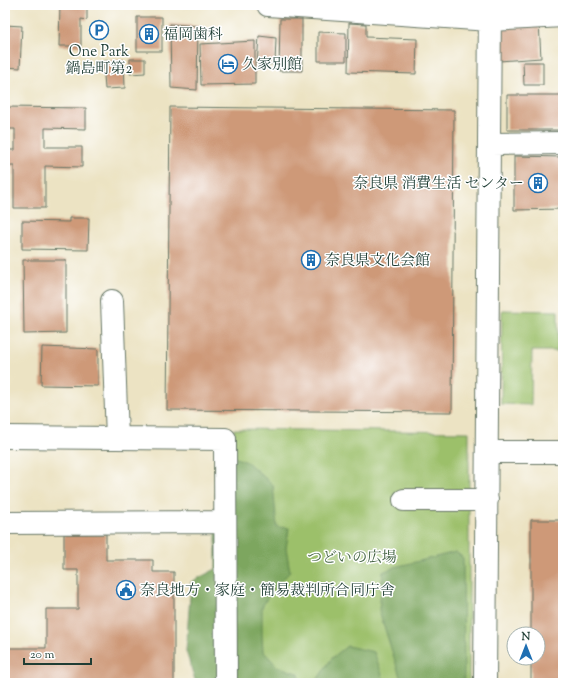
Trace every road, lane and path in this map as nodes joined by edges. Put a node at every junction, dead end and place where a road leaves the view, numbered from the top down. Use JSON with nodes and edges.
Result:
{"nodes":[{"id":1,"x":268,"y":5,"type":"edge"},
{"id":2,"x":490,"y":12,"type":"edge"},
{"id":3,"x":563,"y":16,"type":"edge"},
{"id":4,"x":563,"y":143,"type":"edge"},
{"id":5,"x":490,"y":144,"type":"junction"},
{"id":6,"x":112,"y":301,"type":"dead end"},
{"id":7,"x":5,"y":437,"type":"edge"},
{"id":8,"x":117,"y":438,"type":"junction"},
{"id":9,"x":487,"y":452,"type":"junction"},
{"id":10,"x":563,"y":452,"type":"edge"},
{"id":11,"x":404,"y":500,"type":"dead end"},
{"id":12,"x":487,"y":500,"type":"junction"},
{"id":13,"x":225,"y":522,"type":"junction"},
{"id":14,"x":5,"y":523,"type":"edge"},
{"id":15,"x":226,"y":683,"type":"edge"},
{"id":16,"x":485,"y":683,"type":"edge"}],
"edges":[{"from":1,"to":2,"type":"street"},
{"from":2,"to":3,"type":"street"},
{"from":2,"to":5,"type":"street"},
{"from":4,"to":5,"type":"street"},
{"from":5,"to":9,"type":"street"},
{"from":6,"to":8,"type":"street"},
{"from":7,"to":8,"type":"street"},
{"from":8,"to":13,"type":"street"},
{"from":9,"to":10,"type":"street"},
{"from":9,"to":12,"type":"street"},
{"from":11,"to":12,"type":"street"},
{"from":12,"to":16,"type":"street"},
{"from":13,"to":14,"type":"street"},
{"from":13,"to":15,"type":"street"}]}
